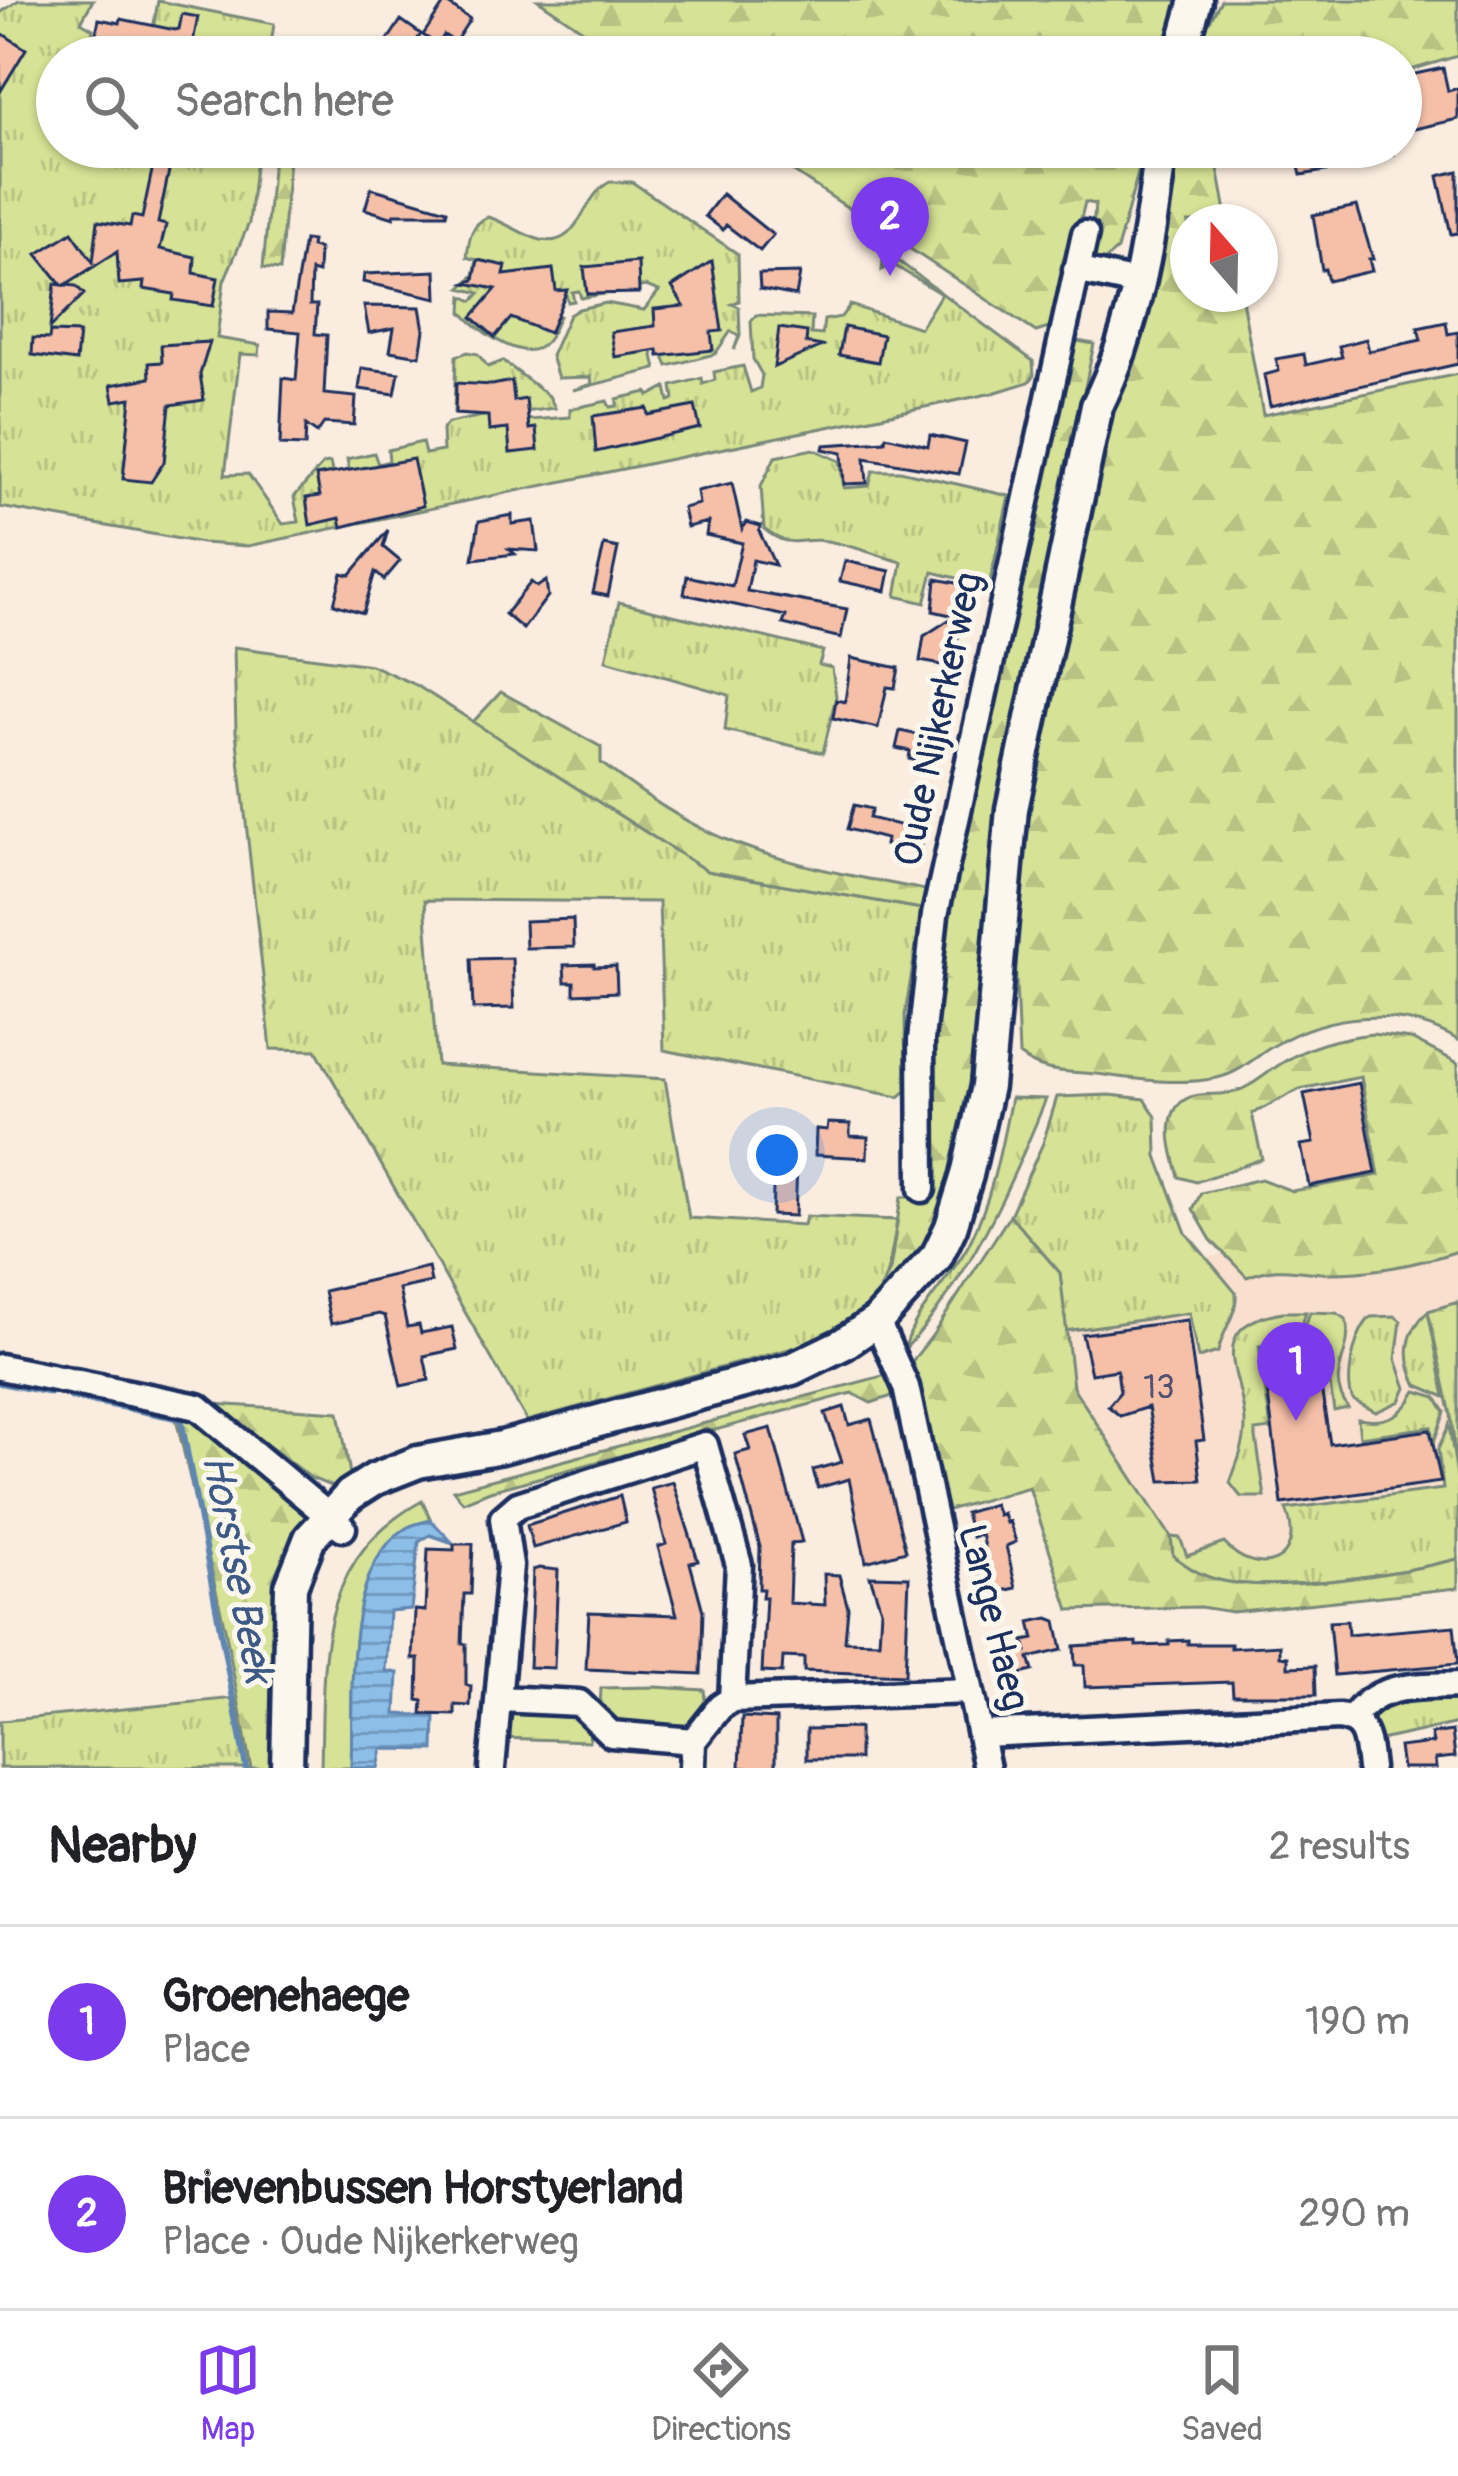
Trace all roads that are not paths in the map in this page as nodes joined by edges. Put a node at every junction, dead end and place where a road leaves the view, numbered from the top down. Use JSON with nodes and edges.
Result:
{"nodes":[{"id":1,"x":1196,"y":0,"type":"edge"},
{"id":2,"x":1186,"y":36,"type":"edge"},
{"id":3,"x":1158,"y":168,"type":"edge"},
{"id":4,"x":1085,"y":233,"type":"dead end"},
{"id":5,"x":1076,"y":270,"type":"junction"},
{"id":6,"x":1127,"y":281,"type":"junction"},
{"id":7,"x":922,"y":1189,"type":"dead end"},
{"id":8,"x":882,"y":1329,"type":"junction"},
{"id":9,"x":0,"y":1366,"type":"edge"},
{"id":10,"x":336,"y":1522,"type":"junction"},
{"id":11,"x":1458,"y":1685,"type":"edge"},
{"id":12,"x":970,"y":1691,"type":"junction"},
{"id":13,"x":500,"y":1699,"type":"junction"},
{"id":14,"x":732,"y":1699,"type":"junction"},
{"id":15,"x":1353,"y":1718,"type":"junction"},
{"id":16,"x":981,"y":1735,"type":"junction"},
{"id":17,"x":693,"y":1741,"type":"junction"},
{"id":18,"x":287,"y":1768,"type":"edge"},
{"id":19,"x":492,"y":1768,"type":"edge"},
{"id":20,"x":692,"y":1768,"type":"edge"},
{"id":21,"x":987,"y":1768,"type":"edge"},
{"id":22,"x":1370,"y":1768,"type":"edge"}],
"edges":[{"from":1,"to":2,"type":"street"},
{"from":3,"to":6,"type":"street"},
{"from":4,"to":5,"type":"street","name":"Oude Nijkerkerweg"},
{"from":5,"to":6,"type":"street"},
{"from":5,"to":7,"type":"street","name":"Oude Nijkerkerweg"},
{"from":6,"to":8,"type":"street"},
{"from":8,"to":10,"type":"street"},
{"from":8,"to":12,"type":"street","name":"Lange Haeg"},
{"from":9,"to":10,"type":"street"},
{"from":10,"to":18,"type":"street"},
{"from":11,"to":15,"type":"street"},
{"from":12,"to":14,"type":"street"},
{"from":12,"to":16,"type":"street","name":"Lange Haeg"},
{"from":13,"to":14,"type":"street"},
{"from":13,"to":17,"type":"street"},
{"from":13,"to":19,"type":"street"},
{"from":14,"to":17,"type":"street"},
{"from":15,"to":16,"type":"street","name":"Lange Haeg"},
{"from":15,"to":22,"type":"street"},
{"from":16,"to":21,"type":"street"},
{"from":17,"to":20,"type":"street"}]}
